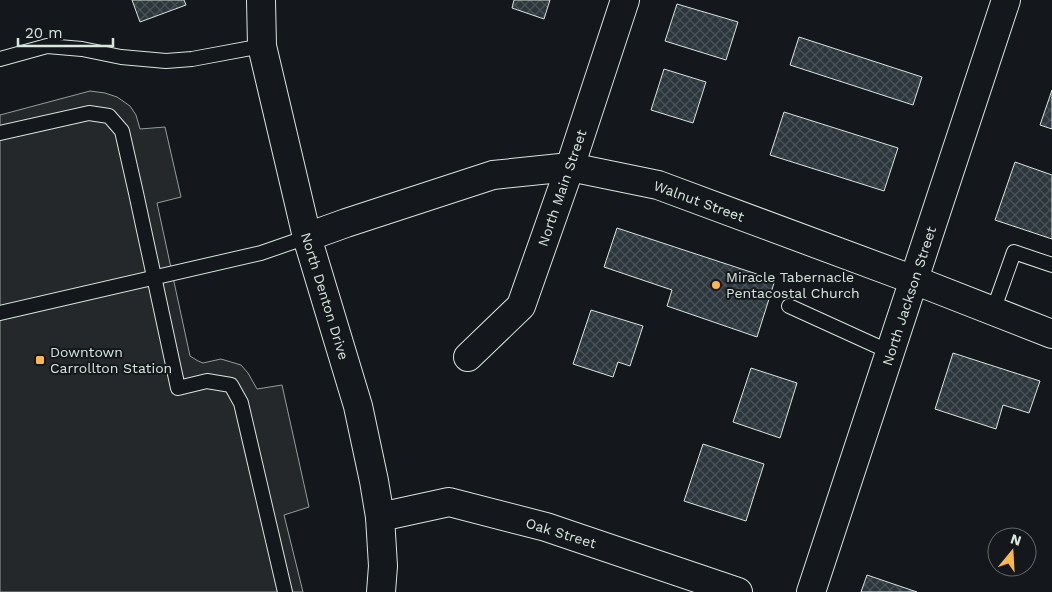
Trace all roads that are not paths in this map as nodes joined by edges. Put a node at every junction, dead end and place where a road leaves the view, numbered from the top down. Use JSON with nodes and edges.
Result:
{"nodes":[{"id":1,"x":261,"y":0,"type":"edge"},
{"id":2,"x":625,"y":0,"type":"edge"},
{"id":3,"x":1006,"y":0,"type":"edge"},
{"id":4,"x":262,"y":46,"type":"junction"},
{"id":5,"x":0,"y":59,"type":"edge"},
{"id":6,"x":0,"y":133,"type":"edge"},
{"id":7,"x":570,"y":167,"type":"junction"},
{"id":8,"x":306,"y":237,"type":"junction"},
{"id":9,"x":1052,"y":265,"type":"edge"},
{"id":10,"x":154,"y":277,"type":"junction"},
{"id":11,"x":914,"y":280,"type":"junction"},
{"id":12,"x":789,"y":306,"type":"dead end"},
{"id":13,"x":993,"y":311,"type":"junction"},
{"id":14,"x":0,"y":313,"type":"edge"},
{"id":15,"x":1052,"y":334,"type":"edge"},
{"id":16,"x":890,"y":352,"type":"junction"},
{"id":17,"x":468,"y":357,"type":"dead end"},
{"id":18,"x":380,"y":517,"type":"junction"},
{"id":19,"x":285,"y":592,"type":"edge"},
{"id":20,"x":381,"y":592,"type":"edge"},
{"id":21,"x":738,"y":592,"type":"edge"},
{"id":22,"x":812,"y":592,"type":"edge"}],
"edges":[{"from":1,"to":4,"type":"street","name":"North Denton Drive"},
{"from":2,"to":7,"type":"street","name":"North Main Street"},
{"from":3,"to":11,"type":"street","name":"North Jackson Street"},
{"from":4,"to":5,"type":"lane"},
{"from":4,"to":8,"type":"street","name":"North Denton Drive"},
{"from":6,"to":10,"type":"lane"},
{"from":7,"to":8,"type":"street","name":"Walnut Street"},
{"from":7,"to":11,"type":"street","name":"Walnut Street"},
{"from":7,"to":17,"type":"street","name":"North Main Street"},
{"from":8,"to":10,"type":"lane"},
{"from":8,"to":18,"type":"street","name":"North Denton Drive"},
{"from":9,"to":13,"type":"lane"},
{"from":10,"to":14,"type":"lane"},
{"from":10,"to":19,"type":"lane"},
{"from":11,"to":13,"type":"street","name":"Walnut Street"},
{"from":11,"to":16,"type":"street","name":"North Jackson Street"},
{"from":12,"to":16,"type":"lane"},
{"from":13,"to":15,"type":"street","name":"Walnut Street"},
{"from":16,"to":22,"type":"street","name":"North Jackson Street"},
{"from":18,"to":20,"type":"street","name":"North Denton Drive"},
{"from":18,"to":21,"type":"street","name":"Oak Street"}]}
